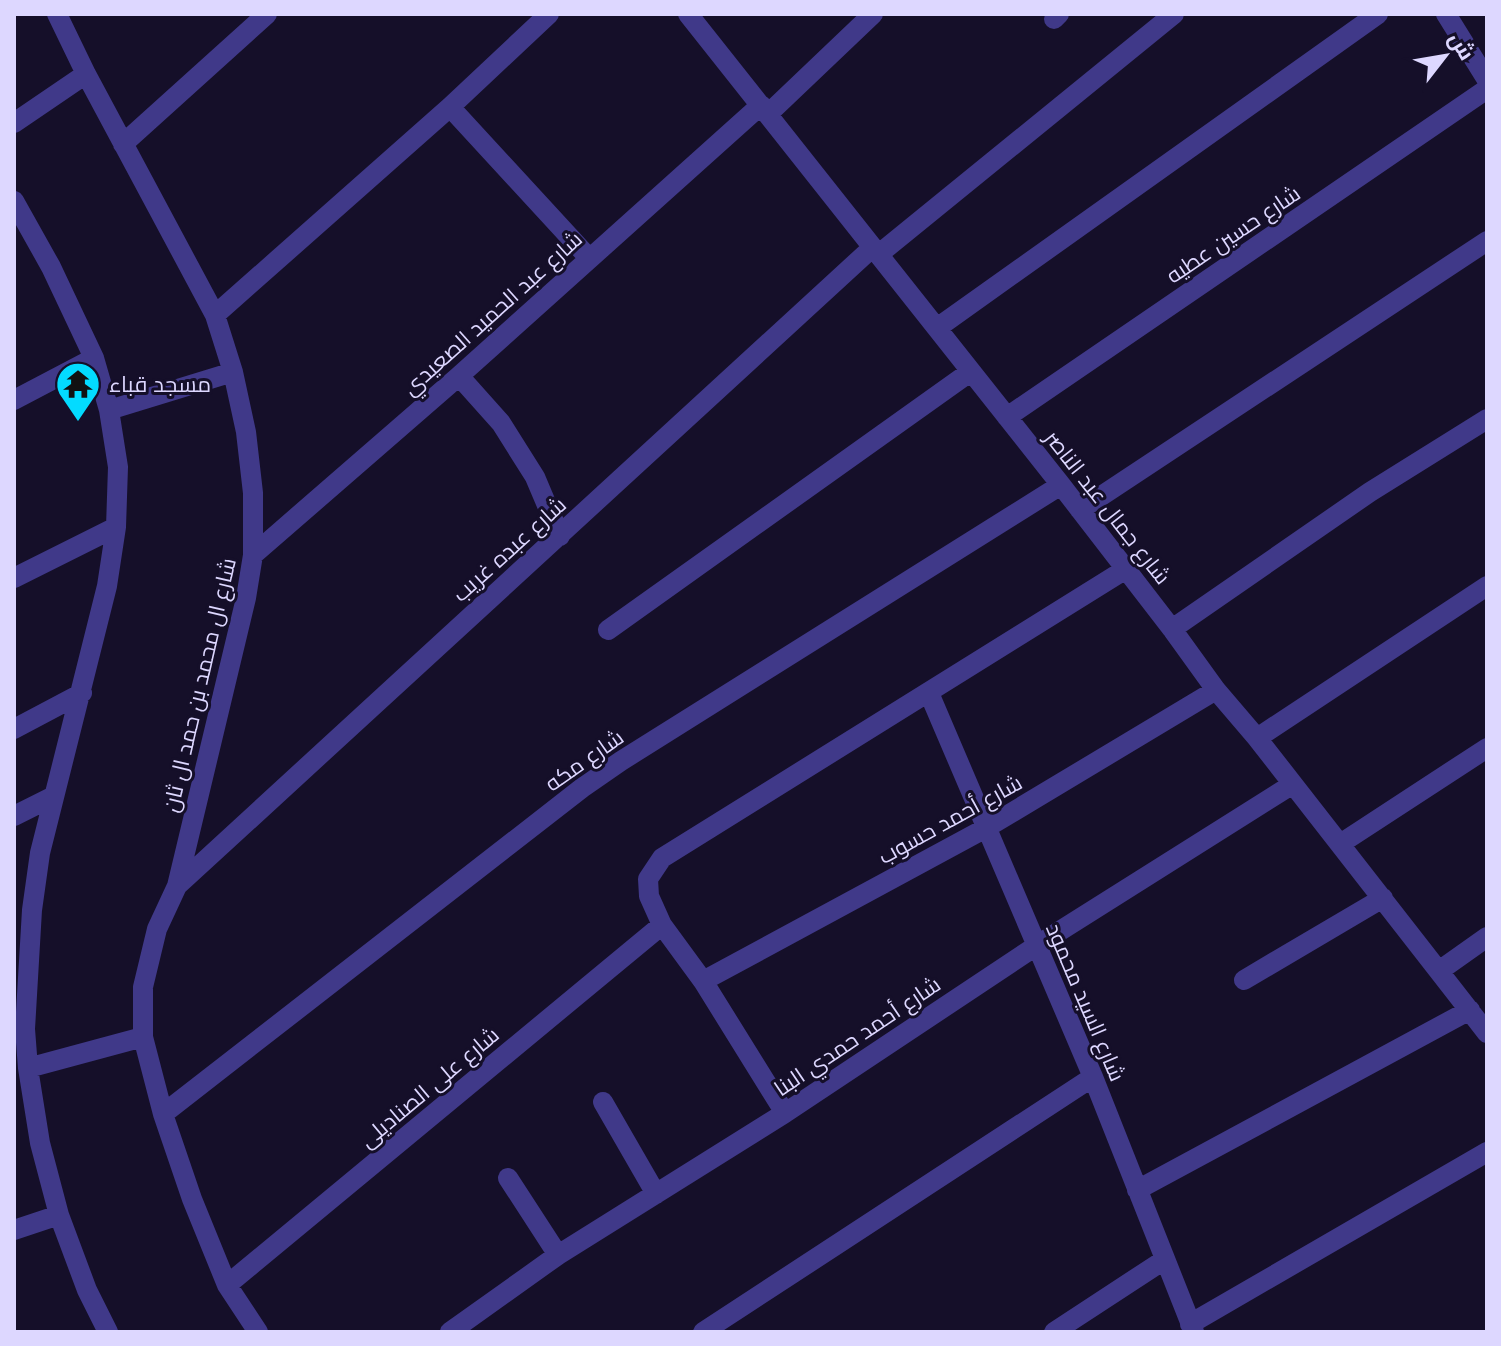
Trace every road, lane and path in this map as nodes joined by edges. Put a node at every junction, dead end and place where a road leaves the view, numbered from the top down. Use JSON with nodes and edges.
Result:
{"nodes":[{"id":1,"x":57,"y":14,"type":"edge"},
{"id":2,"x":267,"y":14,"type":"edge"},
{"id":3,"x":549,"y":14,"type":"edge"},
{"id":4,"x":688,"y":14,"type":"edge"},
{"id":5,"x":873,"y":14,"type":"edge"},
{"id":6,"x":1174,"y":14,"type":"edge"},
{"id":7,"x":1378,"y":14,"type":"edge"},
{"id":8,"x":1452,"y":16,"type":"edge"},
{"id":9,"x":86,"y":74,"type":"junction"},
{"id":10,"x":1487,"y":80,"type":"edge"},
{"id":11,"x":1487,"y":89,"type":"edge"},
{"id":12,"x":450,"y":107,"type":"junction"},
{"id":13,"x":765,"y":110,"type":"junction"},
{"id":14,"x":14,"y":123,"type":"edge"},
{"id":15,"x":123,"y":144,"type":"junction"},
{"id":16,"x":14,"y":201,"type":"edge"},
{"id":17,"x":1487,"y":241,"type":"edge"},
{"id":18,"x":875,"y":251,"type":"junction"},
{"id":19,"x":589,"y":258,"type":"junction"},
{"id":20,"x":215,"y":315,"type":"junction"},
{"id":21,"x":937,"y":328,"type":"junction"},
{"id":22,"x":94,"y":358,"type":"junction"},
{"id":23,"x":233,"y":372,"type":"junction"},
{"id":24,"x":970,"y":372,"type":"junction"},
{"id":25,"x":459,"y":376,"type":"junction"},
{"id":26,"x":14,"y":400,"type":"edge"},
{"id":27,"x":109,"y":410,"type":"junction"},
{"id":28,"x":1007,"y":417,"type":"junction"},
{"id":29,"x":1487,"y":419,"type":"edge"},
{"id":30,"x":1061,"y":485,"type":"junction"},
{"id":31,"x":1080,"y":510,"type":"junction"},
{"id":32,"x":116,"y":527,"type":"junction"},
{"id":33,"x":560,"y":536,"type":"junction"},
{"id":34,"x":253,"y":555,"type":"junction"},
{"id":35,"x":1126,"y":569,"type":"junction"},
{"id":36,"x":14,"y":578,"type":"edge"},
{"id":37,"x":1487,"y":586,"type":"edge"},
{"id":38,"x":1172,"y":629,"type":"junction"},
{"id":39,"x":608,"y":630,"type":"dead end"},
{"id":40,"x":1216,"y":690,"type":"junction"},
{"id":41,"x":82,"y":693,"type":"junction"},
{"id":42,"x":929,"y":693,"type":"junction"},
{"id":43,"x":14,"y":729,"type":"edge"},
{"id":44,"x":1257,"y":738,"type":"junction"},
{"id":45,"x":1487,"y":748,"type":"edge"},
{"id":46,"x":1293,"y":784,"type":"junction"},
{"id":47,"x":54,"y":796,"type":"junction"},
{"id":48,"x":14,"y":816,"type":"edge"},
{"id":49,"x":986,"y":828,"type":"junction"},
{"id":50,"x":1340,"y":844,"type":"junction"},
{"id":51,"x":177,"y":886,"type":"junction"},
{"id":52,"x":1383,"y":898,"type":"junction"},
{"id":53,"x":662,"y":925,"type":"junction"},
{"id":54,"x":1487,"y":937,"type":"edge"},
{"id":55,"x":1036,"y":946,"type":"junction"},
{"id":56,"x":1439,"y":971,"type":"junction"},
{"id":57,"x":1244,"y":980,"type":"dead end"},
{"id":58,"x":703,"y":981,"type":"junction"},
{"id":59,"x":1470,"y":1010,"type":"junction"},
{"id":60,"x":20,"y":1031,"type":"edge"},
{"id":61,"x":1487,"y":1033,"type":"edge"},
{"id":62,"x":143,"y":1037,"type":"junction"},
{"id":63,"x":28,"y":1068,"type":"junction"},
{"id":64,"x":1093,"y":1077,"type":"junction"},
{"id":65,"x":603,"y":1102,"type":"dead end"},
{"id":66,"x":785,"y":1113,"type":"junction"},
{"id":67,"x":163,"y":1114,"type":"junction"},
{"id":68,"x":1487,"y":1152,"type":"edge"},
{"id":69,"x":508,"y":1178,"type":"dead end"},
{"id":70,"x":1137,"y":1190,"type":"junction"},
{"id":71,"x":656,"y":1194,"type":"junction"},
{"id":72,"x":59,"y":1215,"type":"junction"},
{"id":73,"x":14,"y":1230,"type":"edge"},
{"id":74,"x":558,"y":1255,"type":"junction"},
{"id":75,"x":1164,"y":1260,"type":"junction"},
{"id":76,"x":227,"y":1285,"type":"junction"},
{"id":77,"x":1192,"y":1328,"type":"edge"},
{"id":78,"x":108,"y":1332,"type":"edge"},
{"id":79,"x":258,"y":1332,"type":"edge"},
{"id":80,"x":450,"y":1332,"type":"edge"},
{"id":81,"x":703,"y":1332,"type":"edge"},
{"id":82,"x":1054,"y":1332,"type":"edge"}],
"edges":[{"from":1,"to":9,"type":"street","name":"شارع ال محمد بن حمد ال ثان"},
{"from":2,"to":15,"type":"street"},
{"from":3,"to":12,"type":"street"},
{"from":4,"to":13,"type":"street","name":"شارع جمال عبد الناصر"},
{"from":5,"to":13,"type":"street","name":"شارع عبد الحميد الصعيدي"},
{"from":6,"to":18,"type":"street","name":"شارع عبده غريب"},
{"from":7,"to":21,"type":"street"},
{"from":8,"to":10,"type":"street"},
{"from":9,"to":14,"type":"street"},
{"from":9,"to":15,"type":"street","name":"شارع ال محمد بن حمد ال ثان"},
{"from":11,"to":28,"type":"street","name":"شارع حسين عطيه"},
{"from":12,"to":19,"type":"street"},
{"from":12,"to":20,"type":"street"},
{"from":13,"to":18,"type":"street","name":"شارع جمال عبد الناصر"},
{"from":13,"to":19,"type":"street","name":"شارع عبد الحميد الصعيدي"},
{"from":15,"to":20,"type":"street","name":"شارع ال محمد بن حمد ال ثان"},
{"from":16,"to":22,"type":"street"},
{"from":17,"to":31,"type":"street"},
{"from":18,"to":21,"type":"street","name":"شارع جمال عبد الناصر"},
{"from":18,"to":33,"type":"street","name":"شارع عبده غريب"},
{"from":19,"to":25,"type":"street","name":"شارع عبد الحميد الصعيدي"},
{"from":20,"to":23,"type":"street","name":"شارع ال محمد بن حمد ال ثان"},
{"from":21,"to":24,"type":"street","name":"شارع جمال عبد الناصر"},
{"from":22,"to":26,"type":"street"},
{"from":22,"to":27,"type":"street"},
{"from":23,"to":27,"type":"street"},
{"from":23,"to":34,"type":"street","name":"شارع ال محمد بن حمد ال ثان"},
{"from":24,"to":28,"type":"street","name":"شارع جمال عبد الناصر"},
{"from":24,"to":39,"type":"street"},
{"from":25,"to":33,"type":"street"},
{"from":25,"to":34,"type":"street","name":"شارع عبد الحميد الصعيدي"},
{"from":27,"to":32,"type":"street"},
{"from":28,"to":30,"type":"street","name":"شارع جمال عبد الناصر"},
{"from":29,"to":38,"type":"street"},
{"from":30,"to":31,"type":"street","name":"شارع جمال عبد الناصر"},
{"from":30,"to":67,"type":"street","name":"شارع مكه"},
{"from":31,"to":35,"type":"street","name":"شارع جمال عبد الناصر"},
{"from":32,"to":36,"type":"street"},
{"from":32,"to":41,"type":"street"},
{"from":33,"to":51,"type":"street","name":"شارع عبده غريب"},
{"from":34,"to":51,"type":"street","name":"شارع ال محمد بن حمد ال ثان"},
{"from":35,"to":38,"type":"street","name":"شارع جمال عبد الناصر"},
{"from":35,"to":42,"type":"street"},
{"from":37,"to":44,"type":"street"},
{"from":38,"to":40,"type":"street","name":"شارع جمال عبد الناصر"},
{"from":40,"to":44,"type":"street","name":"شارع جمال عبد الناصر"},
{"from":40,"to":49,"type":"street","name":"شارع أحمد حسوب"},
{"from":41,"to":43,"type":"street"},
{"from":41,"to":47,"type":"street"},
{"from":42,"to":49,"type":"street","name":"شارع السيد محمود"},
{"from":42,"to":53,"type":"street"},
{"from":44,"to":46,"type":"street","name":"شارع جمال عبد الناصر"},
{"from":45,"to":50,"type":"street"},
{"from":46,"to":50,"type":"street","name":"شارع جمال عبد الناصر"},
{"from":46,"to":55,"type":"street","name":"شارع أحمد حمدي البنا"},
{"from":47,"to":48,"type":"street"},
{"from":47,"to":60,"type":"street"},
{"from":49,"to":55,"type":"street","name":"شارع السيد محمود"},
{"from":49,"to":58,"type":"street","name":"شارع أحمد حسوب"},
{"from":50,"to":52,"type":"street","name":"شارع جمال عبد الناصر"},
{"from":51,"to":62,"type":"street","name":"شارع ال محمد بن حمد ال ثان"},
{"from":52,"to":56,"type":"street","name":"شارع جمال عبد الناصر"},
{"from":52,"to":57,"type":"street"},
{"from":53,"to":58,"type":"street"},
{"from":53,"to":76,"type":"street","name":"شارع على الصناديلى"},
{"from":54,"to":56,"type":"street"},
{"from":55,"to":64,"type":"street","name":"شارع السيد محمود"},
{"from":55,"to":66,"type":"street","name":"شارع أحمد حمدي البنا"},
{"from":56,"to":59,"type":"street","name":"شارع جمال عبد الناصر"},
{"from":58,"to":66,"type":"street"},
{"from":59,"to":61,"type":"street","name":"شارع جمال عبد الناصر"},
{"from":59,"to":70,"type":"street"},
{"from":60,"to":63,"type":"street"},
{"from":62,"to":63,"type":"street"},
{"from":62,"to":67,"type":"street","name":"شارع ال محمد بن حمد ال ثان"},
{"from":63,"to":72,"type":"street"},
{"from":64,"to":70,"type":"street","name":"شارع السيد محمود"},
{"from":64,"to":81,"type":"street"},
{"from":65,"to":71,"type":"street"},
{"from":66,"to":71,"type":"street","name":"شارع أحمد حمدي البنا"},
{"from":67,"to":76,"type":"street","name":"شارع ال محمد بن حمد ال ثان"},
{"from":68,"to":77,"type":"street"},
{"from":69,"to":74,"type":"street"},
{"from":70,"to":75,"type":"street","name":"شارع السيد محمود"},
{"from":71,"to":74,"type":"street","name":"شارع أحمد حمدي البنا"},
{"from":72,"to":73,"type":"street"},
{"from":72,"to":78,"type":"street"},
{"from":74,"to":80,"type":"street","name":"شارع أحمد حمدي البنا"},
{"from":75,"to":77,"type":"street","name":"شارع السيد محمود"},
{"from":75,"to":82,"type":"street"},
{"from":76,"to":79,"type":"street","name":"شارع ال محمد بن حمد ال ثان"}]}
